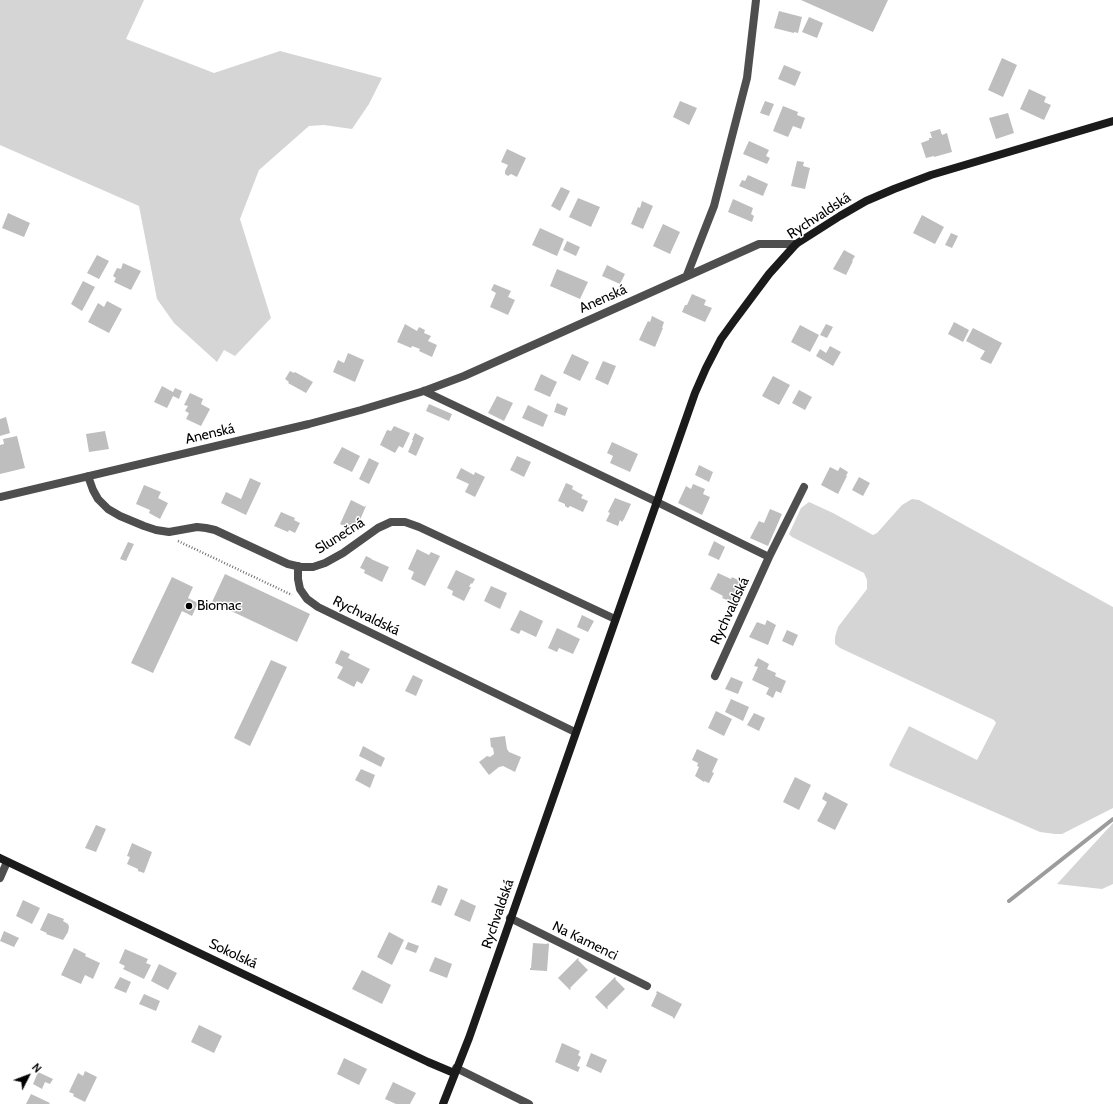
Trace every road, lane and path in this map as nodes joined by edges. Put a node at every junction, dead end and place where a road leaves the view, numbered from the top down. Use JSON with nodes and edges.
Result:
{"nodes":[{"id":1,"x":756,"y":0,"type":"edge"},
{"id":2,"x":1113,"y":121,"type":"edge"},
{"id":3,"x":796,"y":244,"type":"junction"},
{"id":4,"x":687,"y":275,"type":"junction"},
{"id":5,"x":424,"y":391,"type":"junction"},
{"id":6,"x":88,"y":476,"type":"junction"},
{"id":7,"x":804,"y":487,"type":"dead end"},
{"id":8,"x":0,"y":497,"type":"edge"},
{"id":9,"x":657,"y":502,"type":"junction"},
{"id":10,"x":177,"y":540,"type":"dead end"},
{"id":11,"x":770,"y":558,"type":"junction"},
{"id":12,"x":298,"y":566,"type":"junction"},
{"id":13,"x":307,"y":599,"type":"junction"},
{"id":14,"x":615,"y":619,"type":"junction"},
{"id":15,"x":715,"y":676,"type":"dead end"},
{"id":16,"x":575,"y":732,"type":"junction"},
{"id":17,"x":4,"y":860,"type":"edge"},
{"id":18,"x":0,"y":878,"type":"edge"},
{"id":19,"x":510,"y":918,"type":"junction"},
{"id":20,"x":647,"y":986,"type":"dead end"},
{"id":21,"x":455,"y":1071,"type":"junction"},
{"id":22,"x":443,"y":1104,"type":"edge"},
{"id":23,"x":529,"y":1104,"type":"edge"}],
"edges":[{"from":1,"to":4,"type":"street"},
{"from":2,"to":3,"type":"street","name":"Rychvaldská"},
{"from":3,"to":4,"type":"street","name":"Anenská"},
{"from":3,"to":9,"type":"street","name":"Rychvaldská"},
{"from":4,"to":5,"type":"street","name":"Anenská"},
{"from":5,"to":6,"type":"street","name":"Anenská"},
{"from":5,"to":9,"type":"street"},
{"from":6,"to":8,"type":"street","name":"Anenská"},
{"from":6,"to":12,"type":"street","name":"Slunečná"},
{"from":7,"to":11,"type":"street","name":"Rychvaldská"},
{"from":9,"to":11,"type":"street"},
{"from":9,"to":14,"type":"street","name":"Rychvaldská"},
{"from":10,"to":13,"type":"path"},
{"from":11,"to":15,"type":"street","name":"Rychvaldská"},
{"from":12,"to":13,"type":"street"},
{"from":12,"to":14,"type":"street","name":"Slunečná"},
{"from":13,"to":16,"type":"street","name":"Rychvaldská"},
{"from":14,"to":16,"type":"street","name":"Rychvaldská"},
{"from":16,"to":19,"type":"street","name":"Rychvaldská"},
{"from":17,"to":18,"type":"street"},
{"from":17,"to":21,"type":"street","name":"Sokolská"},
{"from":19,"to":20,"type":"street","name":"Na Kamenci"},
{"from":19,"to":21,"type":"street","name":"Rychvaldská"},
{"from":21,"to":22,"type":"street","name":"Rychvaldská"},
{"from":21,"to":23,"type":"street","name":"Sokolská"}]}
